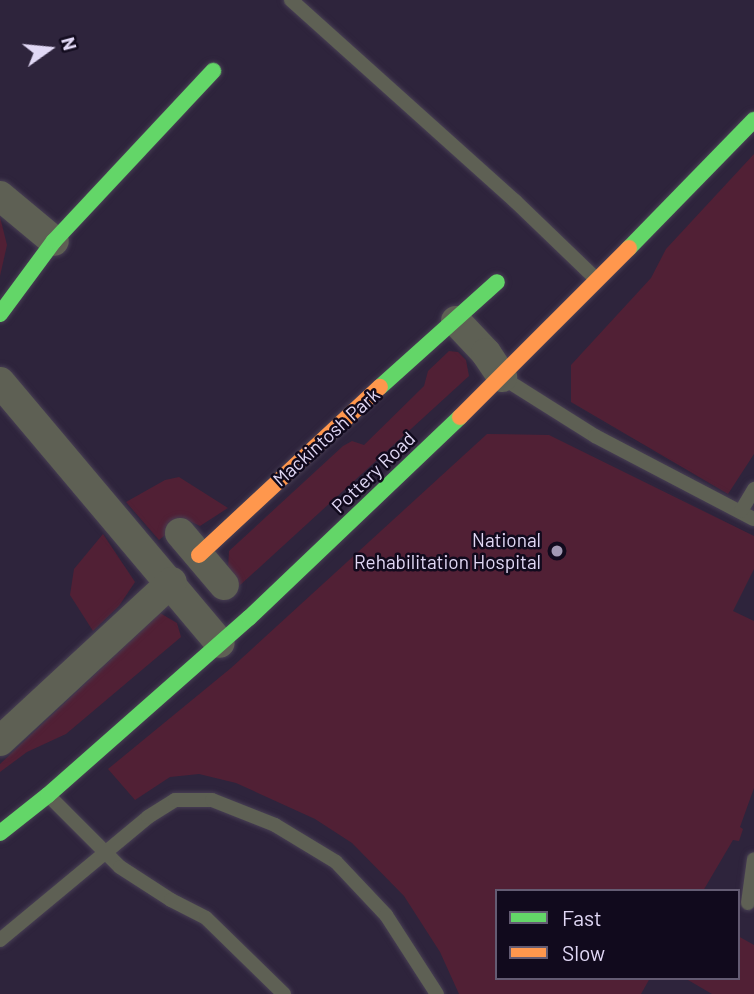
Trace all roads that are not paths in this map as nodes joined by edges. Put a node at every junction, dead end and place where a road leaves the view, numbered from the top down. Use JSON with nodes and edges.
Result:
{"nodes":[{"id":1,"x":291,"y":0,"type":"edge"},
{"id":2,"x":213,"y":71,"type":"dead end"},
{"id":3,"x":754,"y":120,"type":"edge"},
{"id":4,"x":0,"y":196,"type":"edge"},
{"id":5,"x":54,"y":241,"type":"junction"},
{"id":6,"x":597,"y":280,"type":"junction"},
{"id":7,"x":497,"y":282,"type":"dead end"},
{"id":8,"x":0,"y":314,"type":"edge"},
{"id":9,"x":456,"y":321,"type":"junction"},
{"id":10,"x":502,"y":377,"type":"junction"},
{"id":11,"x":0,"y":382,"type":"edge"},
{"id":12,"x":754,"y":489,"type":"edge"},
{"id":13,"x":748,"y":515,"type":"edge"},
{"id":14,"x":189,"y":544,"type":"joint"},
{"id":15,"x":172,"y":582,"type":"junction"},
{"id":16,"x":224,"y":585,"type":"dead end"},
{"id":17,"x":220,"y":643,"type":"junction"},
{"id":18,"x":0,"y":741,"type":"edge"},
{"id":19,"x":48,"y":795,"type":"junction"},
{"id":20,"x":0,"y":832,"type":"edge"},
{"id":21,"x":105,"y":853,"type":"junction"},
{"id":22,"x":754,"y":859,"type":"edge"},
{"id":23,"x":748,"y":903,"type":"dead end"},
{"id":24,"x":0,"y":940,"type":"edge"},
{"id":25,"x":284,"y":994,"type":"edge"},
{"id":26,"x":438,"y":994,"type":"edge"}],
"edges":[{"from":1,"to":6,"type":"lane"},
{"from":2,"to":5,"type":"street"},
{"from":3,"to":6,"type":"street","name":"Pottery Road"},
{"from":4,"to":5,"type":"street"},
{"from":5,"to":8,"type":"street"},
{"from":6,"to":10,"type":"street","name":"Pottery Road"},
{"from":7,"to":9,"type":"street","name":"Mackintosh Park"},
{"from":9,"to":10,"type":"street"},
{"from":9,"to":14,"type":"street","name":"Mackintosh Park"},
{"from":10,"to":13,"type":"lane"},
{"from":10,"to":17,"type":"street","name":"Pottery Road"},
{"from":11,"to":15,"type":"street"},
{"from":12,"to":13,"type":"lane"},
{"from":14,"to":16,"type":"street","name":"Mackintosh Park"},
{"from":15,"to":17,"type":"street"},
{"from":15,"to":18,"type":"street"},
{"from":17,"to":19,"type":"street","name":"Pottery Road"},
{"from":19,"to":20,"type":"street","name":"Pottery Road"},
{"from":19,"to":21,"type":"lane"},
{"from":21,"to":24,"type":"lane"},
{"from":21,"to":25,"type":"lane"},
{"from":21,"to":26,"type":"lane"},
{"from":22,"to":23,"type":"lane"}]}
